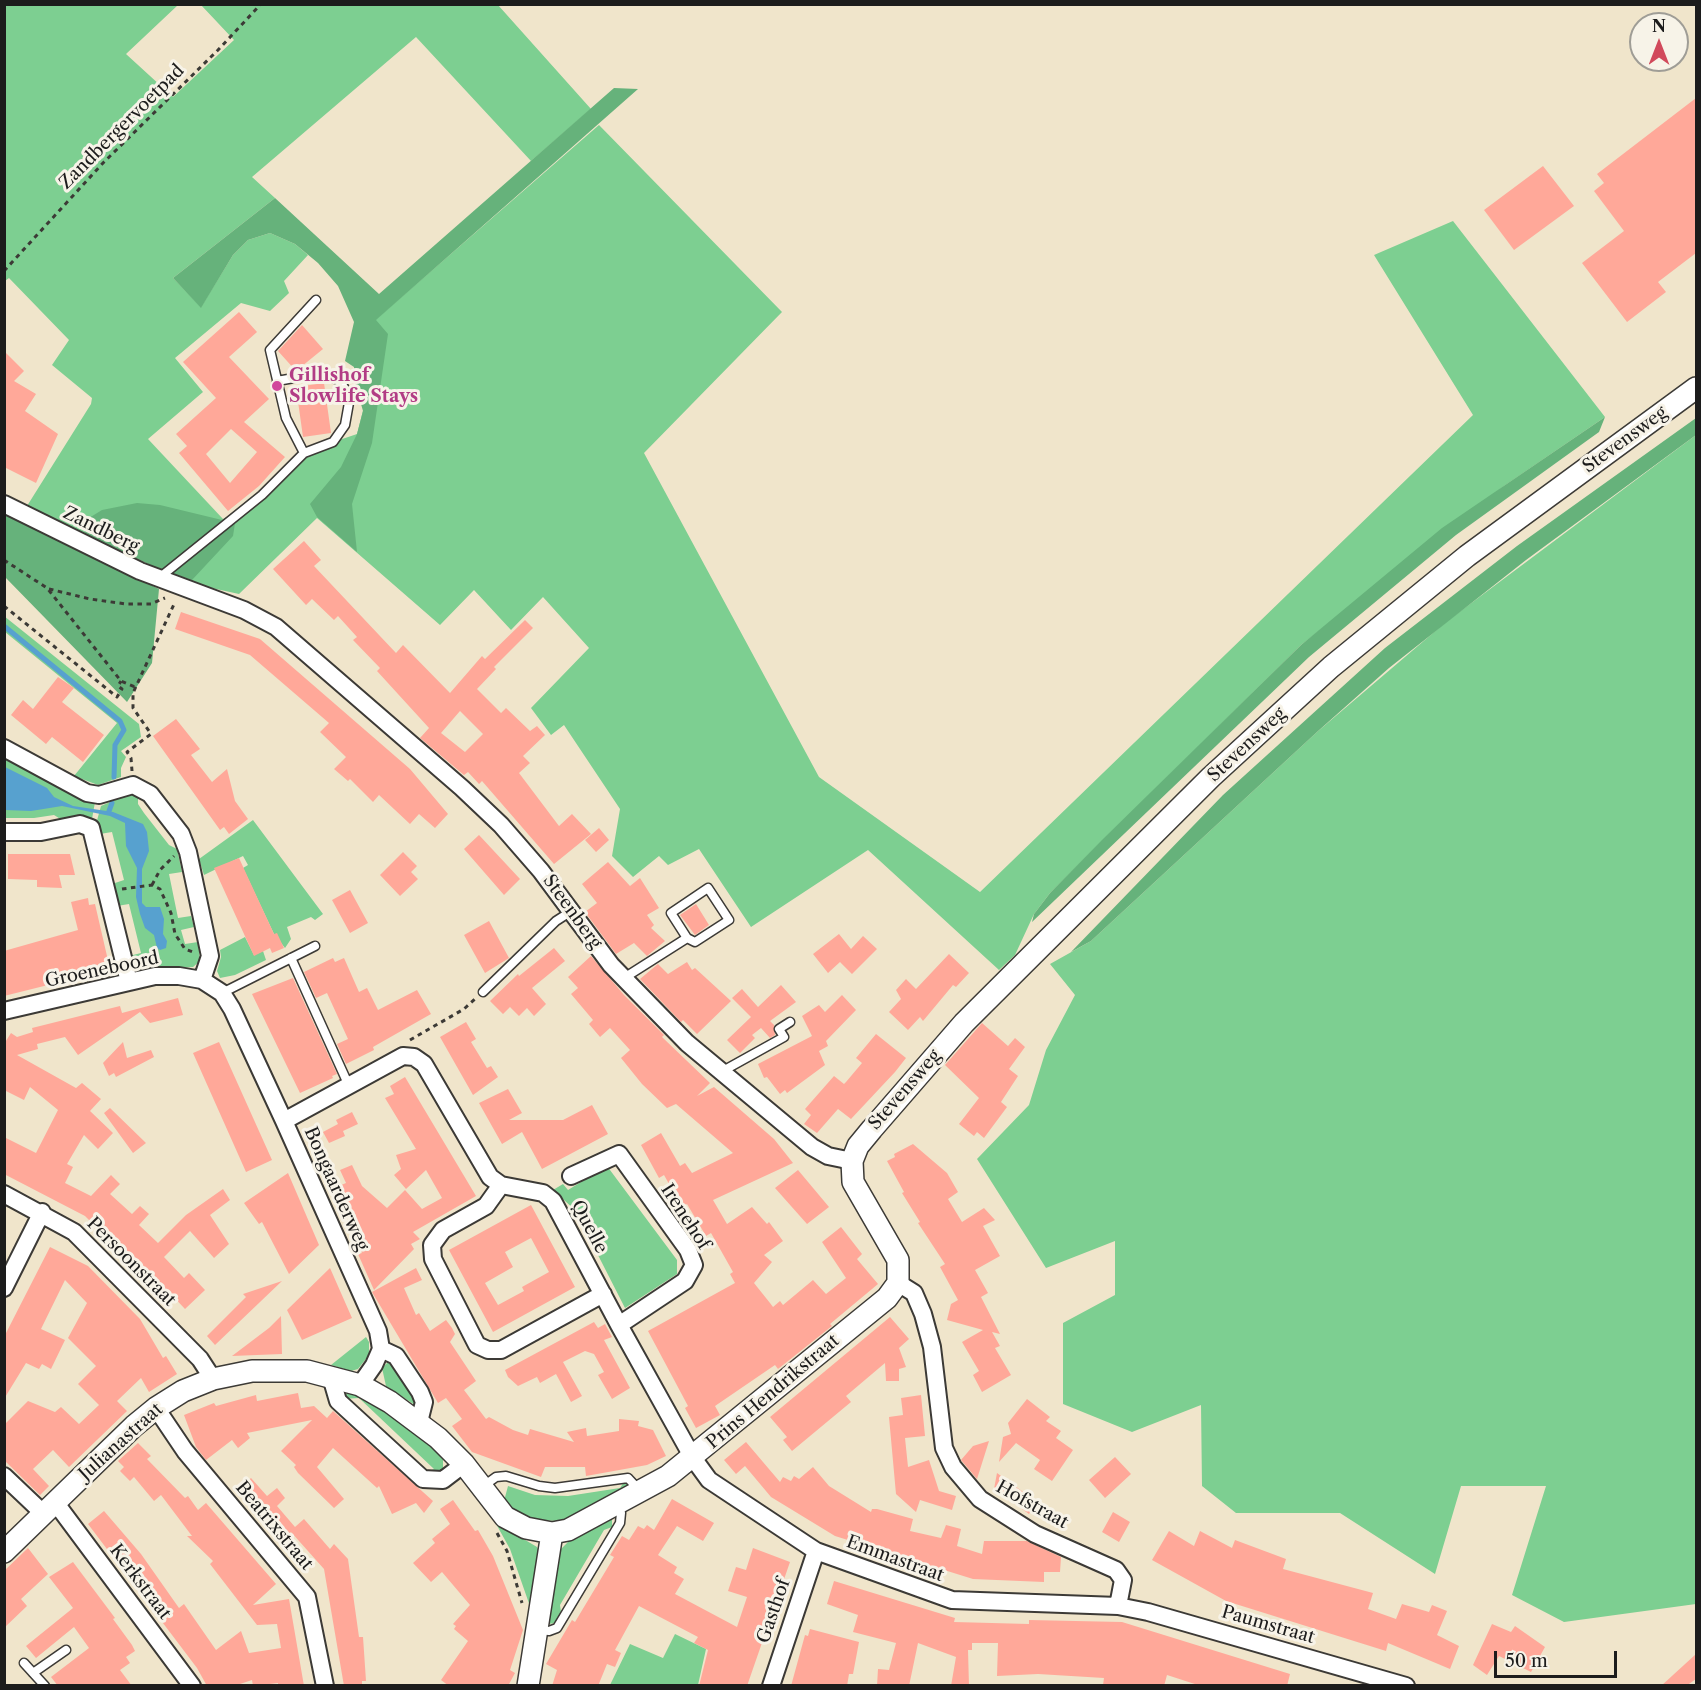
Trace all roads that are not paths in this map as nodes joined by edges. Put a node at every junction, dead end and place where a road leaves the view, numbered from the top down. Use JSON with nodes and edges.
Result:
{"nodes":[{"id":1,"x":316,"y":300,"type":"dead end"},
{"id":2,"x":277,"y":381,"type":"junction"},
{"id":3,"x":1696,"y":388,"type":"edge"},
{"id":4,"x":304,"y":453,"type":"junction"},
{"id":5,"x":4,"y":504,"type":"edge"},
{"id":6,"x":159,"y":579,"type":"junction"},
{"id":7,"x":182,"y":587,"type":"joint"},
{"id":8,"x":4,"y":748,"type":"edge"},
{"id":9,"x":4,"y":832,"type":"edge"},
{"id":10,"x":570,"y":912,"type":"junction"},
{"id":11,"x":687,"y":938,"type":"junction"},
{"id":12,"x":315,"y":946,"type":"dead end"},
{"id":13,"x":291,"y":958,"type":"junction"},
{"id":14,"x":624,"y":979,"type":"junction"},
{"id":15,"x":201,"y":980,"type":"junction"},
{"id":16,"x":129,"y":982,"type":"junction"},
{"id":17,"x":483,"y":992,"type":"road end"},
{"id":18,"x":222,"y":993,"type":"junction"},
{"id":19,"x":232,"y":1009,"type":"joint"},
{"id":20,"x":4,"y":1011,"type":"edge"},
{"id":21,"x":790,"y":1023,"type":"dead end"},
{"id":22,"x":720,"y":1072,"type":"junction"},
{"id":23,"x":349,"y":1086,"type":"junction"},
{"id":24,"x":284,"y":1121,"type":"junction"},
{"id":25,"x":852,"y":1161,"type":"junction"},
{"id":26,"x":571,"y":1176,"type":"dead end"},
{"id":27,"x":501,"y":1185,"type":"junction"},
{"id":28,"x":4,"y":1194,"type":"edge"},
{"id":29,"x":42,"y":1212,"type":"junction"},
{"id":30,"x":898,"y":1283,"type":"junction"},
{"id":31,"x":4,"y":1288,"type":"edge"},
{"id":32,"x":603,"y":1294,"type":"junction"},
{"id":33,"x":619,"y":1325,"type":"junction"},
{"id":34,"x":381,"y":1349,"type":"junction"},
{"id":35,"x":331,"y":1377,"type":"junction"},
{"id":36,"x":213,"y":1379,"type":"junction"},
{"id":37,"x":360,"y":1385,"type":"junction"},
{"id":38,"x":156,"y":1408,"type":"junction"},
{"id":39,"x":419,"y":1422,"type":"junction"},
{"id":40,"x":693,"y":1458,"type":"junction"},
{"id":41,"x":464,"y":1464,"type":"junction"},
{"id":42,"x":4,"y":1476,"type":"edge"},
{"id":43,"x":481,"y":1488,"type":"junction"},
{"id":44,"x":640,"y":1492,"type":"junction"},
{"id":45,"x":617,"y":1505,"type":"junction"},
{"id":46,"x":49,"y":1508,"type":"junction"},
{"id":47,"x":552,"y":1533,"type":"junction"},
{"id":48,"x":816,"y":1551,"type":"junction"},
{"id":49,"x":4,"y":1552,"type":"edge"},
{"id":50,"x":1118,"y":1606,"type":"junction"},
{"id":51,"x":537,"y":1630,"type":"junction"},
{"id":52,"x":66,"y":1650,"type":"dead end"},
{"id":53,"x":24,"y":1663,"type":"dead end"},
{"id":54,"x":33,"y":1673,"type":"junction"},
{"id":55,"x":45,"y":1686,"type":"edge"},
{"id":56,"x":192,"y":1686,"type":"edge"},
{"id":57,"x":325,"y":1686,"type":"edge"},
{"id":58,"x":528,"y":1686,"type":"edge"},
{"id":59,"x":771,"y":1686,"type":"edge"},
{"id":60,"x":1406,"y":1686,"type":"edge"}],
"edges":[{"from":1,"to":2,"type":"lane"},
{"from":2,"to":4,"type":"lane"},
{"from":2,"to":4,"type":"lane"},
{"from":3,"to":25,"type":"street","name":"Stevensweg"},
{"from":4,"to":6,"type":"lane"},
{"from":5,"to":6,"type":"street","name":"Zandberg"},
{"from":6,"to":7,"type":"street","name":"Zandberg"},
{"from":7,"to":10,"type":"street","name":"Steenberg"},
{"from":8,"to":15,"type":"street"},
{"from":9,"to":16,"type":"street"},
{"from":10,"to":14,"type":"street","name":"Steenberg"},
{"from":10,"to":17,"type":"lane"},
{"from":11,"to":11,"type":"lane"},
{"from":11,"to":14,"type":"lane"},
{"from":12,"to":13,"type":"lane"},
{"from":13,"to":18,"type":"lane"},
{"from":13,"to":23,"type":"lane"},
{"from":14,"to":22,"type":"street","name":"Steenberg"},
{"from":15,"to":16,"type":"street","name":"Groeneboord"},
{"from":15,"to":18,"type":"street","name":"Groeneboord"},
{"from":16,"to":20,"type":"street","name":"Groeneboord"},
{"from":18,"to":19,"type":"street","name":"Groeneboord"},
{"from":19,"to":24,"type":"street","name":"Bongaarderweg"},
{"from":21,"to":22,"type":"lane"},
{"from":22,"to":25,"type":"street","name":"Steenberg"},
{"from":23,"to":24,"type":"street"},
{"from":23,"to":27,"type":"street"},
{"from":24,"to":34,"type":"street","name":"Bongaarderweg"},
{"from":25,"to":30,"type":"street"},
{"from":26,"to":33,"type":"street","name":"Irenehof"},
{"from":27,"to":32,"type":"street","name":"Quelle"},
{"from":27,"to":32,"type":"street"},
{"from":28,"to":29,"type":"street","name":"Persoonstraat"},
{"from":29,"to":31,"type":"street"},
{"from":29,"to":36,"type":"street","name":"Persoonstraat"},
{"from":30,"to":40,"type":"street","name":"Prins Hendrikstraat"},
{"from":30,"to":50,"type":"street","name":"Hofstraat"},
{"from":32,"to":33,"type":"street","name":"Quelle"},
{"from":33,"to":40,"type":"street","name":"Quelle"},
{"from":34,"to":37,"type":"street"},
{"from":34,"to":39,"type":"street"},
{"from":35,"to":36,"type":"street","name":"Julianastraat"},
{"from":35,"to":37,"type":"street","name":"Julianastraat"},
{"from":35,"to":41,"type":"street"},
{"from":36,"to":38,"type":"street","name":"Julianastraat"},
{"from":37,"to":39,"type":"street","name":"Julianastraat"},
{"from":38,"to":46,"type":"street","name":"Julianastraat"},
{"from":38,"to":57,"type":"street","name":"Beatrixstraat"},
{"from":39,"to":41,"type":"street","name":"Julianastraat"},
{"from":40,"to":44,"type":"street","name":"Prins Hendrikstraat"},
{"from":40,"to":48,"type":"street","name":"Emmastraat"},
{"from":41,"to":43,"type":"street","name":"Julianastraat"},
{"from":42,"to":46,"type":"street","name":"Kerkstraat"},
{"from":43,"to":44,"type":"lane"},
{"from":43,"to":47,"type":"street","name":"Julianastraat"},
{"from":44,"to":45,"type":"street","name":"Prins Hendrikstraat"},
{"from":45,"to":47,"type":"street","name":"Prins Hendrikstraat"},
{"from":45,"to":51,"type":"lane"},
{"from":46,"to":49,"type":"street","name":"Julianastraat"},
{"from":46,"to":56,"type":"street","name":"Kerkstraat"},
{"from":47,"to":51,"type":"street"},
{"from":48,"to":50,"type":"street","name":"Emmastraat"},
{"from":48,"to":59,"type":"street","name":"Gasthof"},
{"from":50,"to":60,"type":"street","name":"Paumstraat"},
{"from":51,"to":58,"type":"street"},
{"from":52,"to":54,"type":"lane"},
{"from":53,"to":54,"type":"lane"},
{"from":54,"to":55,"type":"lane"}]}
